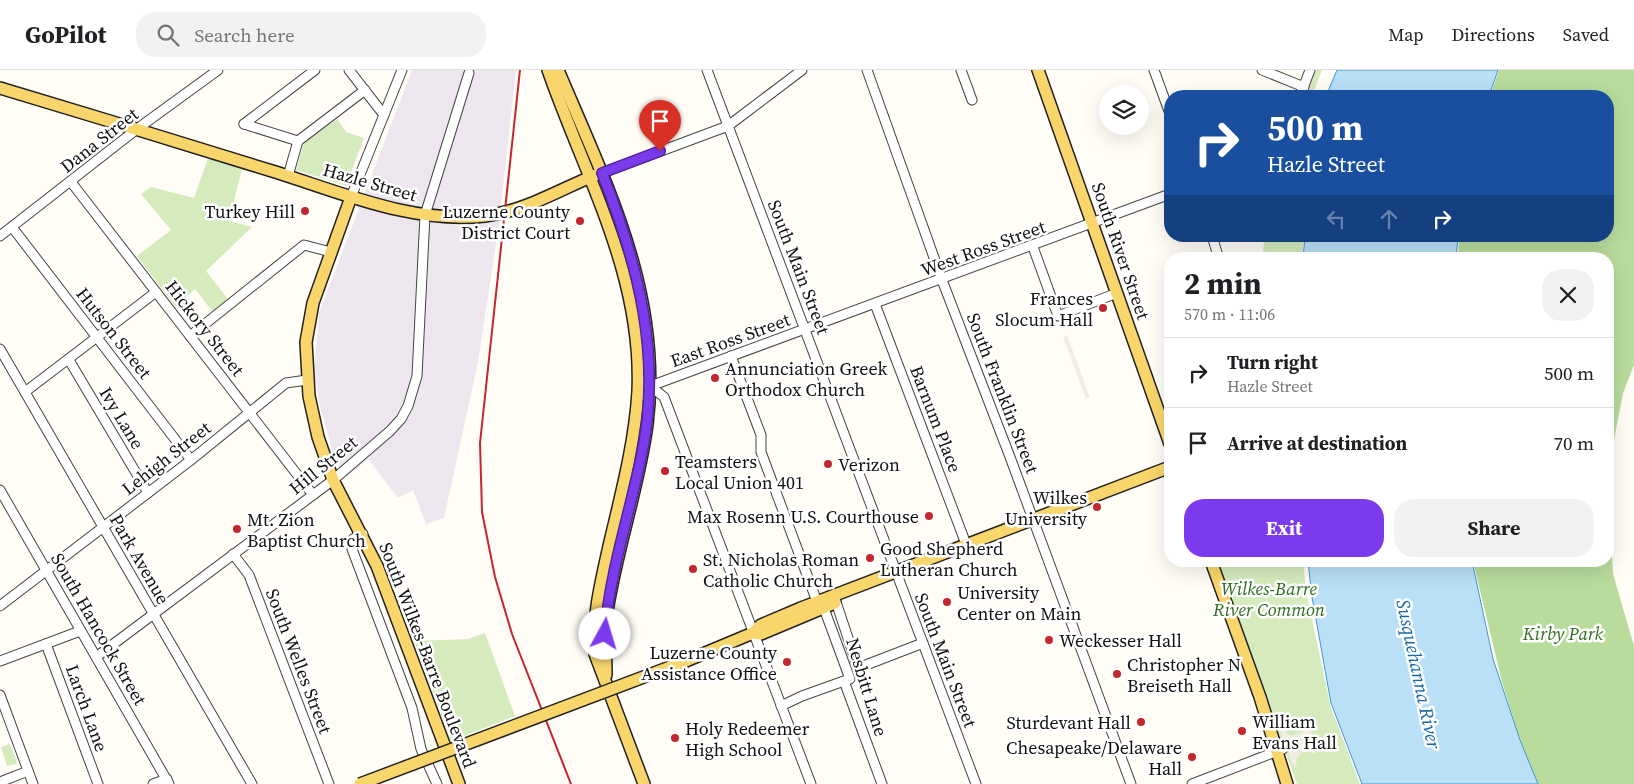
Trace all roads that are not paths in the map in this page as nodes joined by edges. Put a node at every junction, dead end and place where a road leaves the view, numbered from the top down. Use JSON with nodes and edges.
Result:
{"nodes":[{"id":1,"x":218,"y":70,"type":"edge"},
{"id":2,"x":315,"y":70,"type":"edge"},
{"id":3,"x":349,"y":70,"type":"edge"},
{"id":4,"x":401,"y":70,"type":"edge"},
{"id":5,"x":548,"y":70,"type":"edge"},
{"id":6,"x":558,"y":70,"type":"edge"},
{"id":7,"x":707,"y":70,"type":"edge"},
{"id":8,"x":802,"y":70,"type":"edge"},
{"id":9,"x":867,"y":70,"type":"edge"},
{"id":10,"x":961,"y":70,"type":"edge"},
{"id":11,"x":1038,"y":70,"type":"edge"},
{"id":12,"x":1154,"y":70,"type":"edge"},
{"id":13,"x":1262,"y":70,"type":"edge"},
{"id":14,"x":1310,"y":70,"type":"edge"},
{"id":15,"x":469,"y":73,"type":"dead end"},
{"id":16,"x":0,"y":88,"type":"edge"},
{"id":17,"x":365,"y":90,"type":"junction"},
{"id":18,"x":1298,"y":90,"type":"edge"},
{"id":19,"x":1303,"y":90,"type":"edge"},
{"id":20,"x":1164,"y":98,"type":"edge"},
{"id":21,"x":972,"y":100,"type":"dead end"},
{"id":22,"x":384,"y":115,"type":"junction"},
{"id":23,"x":728,"y":126,"type":"junction"},
{"id":24,"x":137,"y":129,"type":"junction"},
{"id":25,"x":298,"y":141,"type":"junction"},
{"id":26,"x":597,"y":175,"type":"junction"},
{"id":27,"x":288,"y":176,"type":"junction"},
{"id":28,"x":71,"y":182,"type":"junction"},
{"id":29,"x":351,"y":196,"type":"junction"},
{"id":30,"x":1164,"y":196,"type":"edge"},
{"id":31,"x":425,"y":215,"type":"junction"},
{"id":32,"x":1093,"y":224,"type":"junction"},
{"id":33,"x":12,"y":227,"type":"junction"},
{"id":34,"x":0,"y":236,"type":"edge"},
{"id":35,"x":1033,"y":246,"type":"junction"},
{"id":36,"x":331,"y":252,"type":"junction"},
{"id":37,"x":942,"y":280,"type":"junction"},
{"id":38,"x":156,"y":292,"type":"junction"},
{"id":39,"x":1117,"y":293,"type":"junction"},
{"id":40,"x":876,"y":304,"type":"junction"},
{"id":41,"x":806,"y":330,"type":"junction"},
{"id":42,"x":190,"y":336,"type":"junction"},
{"id":43,"x":97,"y":338,"type":"junction"},
{"id":44,"x":0,"y":349,"type":"edge"},
{"id":45,"x":732,"y":356,"type":"junction"},
{"id":46,"x":69,"y":360,"type":"junction"},
{"id":47,"x":307,"y":380,"type":"junction"},
{"id":48,"x":650,"y":386,"type":"junction"},
{"id":49,"x":638,"y":391,"type":"junction"},
{"id":50,"x":25,"y":392,"type":"junction"},
{"id":51,"x":249,"y":412,"type":"junction"},
{"id":52,"x":1164,"y":427,"type":"edge"},
{"id":53,"x":191,"y":460,"type":"junction"},
{"id":54,"x":1164,"y":469,"type":"edge"},
{"id":55,"x":333,"y":480,"type":"junction"},
{"id":56,"x":0,"y":490,"type":"edge"},
{"id":57,"x":148,"y":493,"type":"junction"},
{"id":58,"x":313,"y":495,"type":"junction"},
{"id":59,"x":1033,"y":519,"type":"junction"},
{"id":60,"x":103,"y":527,"type":"junction"},
{"id":61,"x":363,"y":534,"type":"junction"},
{"id":62,"x":966,"y":544,"type":"junction"},
{"id":63,"x":233,"y":554,"type":"junction"},
{"id":64,"x":1213,"y":567,"type":"edge"},
{"id":65,"x":46,"y":571,"type":"junction"},
{"id":66,"x":896,"y":571,"type":"junction"},
{"id":67,"x":852,"y":590,"type":"junction"},
{"id":68,"x":836,"y":602,"type":"junction"},
{"id":69,"x":820,"y":605,"type":"junction"},
{"id":70,"x":0,"y":606,"type":"edge"},
{"id":71,"x":153,"y":614,"type":"junction"},
{"id":72,"x":80,"y":631,"type":"junction"},
{"id":73,"x":753,"y":633,"type":"junction"},
{"id":74,"x":923,"y":643,"type":"junction"},
{"id":75,"x":46,"y":644,"type":"junction"},
{"id":76,"x":96,"y":657,"type":"junction"},
{"id":77,"x":0,"y":661,"type":"edge"},
{"id":78,"x":605,"y":679,"type":"junction"},
{"id":79,"x":844,"y":681,"type":"junction"},
{"id":80,"x":0,"y":695,"type":"edge"},
{"id":81,"x":781,"y":706,"type":"junction"},
{"id":82,"x":1279,"y":751,"type":"junction"},
{"id":83,"x":28,"y":772,"type":"junction"},
{"id":84,"x":0,"y":782,"type":"edge"},
{"id":85,"x":168,"y":782,"type":"edge"},
{"id":86,"x":325,"y":783,"type":"edge"},
{"id":87,"x":33,"y":784,"type":"edge"},
{"id":88,"x":98,"y":784,"type":"edge"},
{"id":89,"x":153,"y":784,"type":"edge"},
{"id":90,"x":252,"y":784,"type":"edge"},
{"id":91,"x":360,"y":784,"type":"edge"},
{"id":92,"x":437,"y":784,"type":"edge"},
{"id":93,"x":459,"y":784,"type":"edge"},
{"id":94,"x":644,"y":784,"type":"edge"},
{"id":95,"x":810,"y":784,"type":"edge"},
{"id":96,"x":882,"y":784,"type":"edge"},
{"id":97,"x":976,"y":784,"type":"edge"},
{"id":98,"x":1131,"y":784,"type":"edge"},
{"id":99,"x":1192,"y":784,"type":"edge"},
{"id":100,"x":1287,"y":784,"type":"edge"},
{"id":101,"x":1295,"y":784,"type":"edge"}],
"edges":[{"from":1,"to":24,"type":"street","name":"Dana Street"},
{"from":2,"to":25,"type":"street"},
{"from":3,"to":17,"type":"street"},
{"from":4,"to":22,"type":"street"},
{"from":5,"to":26,"type":"main road"},
{"from":6,"to":26,"type":"main road"},
{"from":7,"to":23,"type":"street","name":"South Main Street"},
{"from":8,"to":23,"type":"street","name":"Hazle Street"},
{"from":9,"to":37,"type":"street","name":"South Franklin Street"},
{"from":10,"to":21,"type":"street"},
{"from":11,"to":32,"type":"main road","name":"South River Street"},
{"from":12,"to":20,"type":"street"},
{"from":13,"to":18,"type":"street"},
{"from":14,"to":19,"type":"street"},
{"from":15,"to":31,"type":"street","name":"Hill Street"},
{"from":16,"to":24,"type":"main road","name":"Hazle Street"},
{"from":17,"to":22,"type":"street"},
{"from":17,"to":25,"type":"street"},
{"from":22,"to":29,"type":"street"},
{"from":23,"to":26,"type":"street","name":"Hazle Street"},
{"from":23,"to":41,"type":"street","name":"South Main Street"},
{"from":24,"to":27,"type":"main road","name":"Hazle Street"},
{"from":24,"to":28,"type":"street","name":"Dana Street"},
{"from":25,"to":27,"type":"street"},
{"from":26,"to":31,"type":"main road","name":"Hazle Street"},
{"from":26,"to":48,"type":"main road"},
{"from":26,"to":49,"type":"main road"},
{"from":27,"to":29,"type":"main road","name":"Hazle Street"},
{"from":28,"to":33,"type":"street","name":"Dana Street"},
{"from":28,"to":38,"type":"street","name":"Hickory Street"},
{"from":29,"to":31,"type":"main road","name":"Hazle Street"},
{"from":29,"to":36,"type":"main road","name":"South Wilkes-Barre Boulevard"},
{"from":30,"to":32,"type":"street","name":"West Ross Street"},
{"from":31,"to":55,"type":"street","name":"Hill Street"},
{"from":32,"to":35,"type":"street","name":"West Ross Street"},
{"from":32,"to":39,"type":"main road","name":"South River Street"},
{"from":33,"to":34,"type":"street","name":"Dana Street"},
{"from":33,"to":43,"type":"street","name":"Hutson Street"},
{"from":35,"to":37,"type":"street","name":"West Ross Street"},
{"from":35,"to":39,"type":"street"},
{"from":36,"to":42,"type":"street"},
{"from":36,"to":47,"type":"main road","name":"South Wilkes-Barre Boulevard"},
{"from":37,"to":40,"type":"street","name":"West Ross Street"},
{"from":37,"to":59,"type":"street","name":"South Franklin Street"},
{"from":38,"to":42,"type":"street","name":"Hickory Street"},
{"from":38,"to":43,"type":"street"},
{"from":39,"to":52,"type":"main road","name":"South River Street"},
{"from":40,"to":41,"type":"street","name":"West Ross Street"},
{"from":40,"to":62,"type":"street","name":"Barnum Place"},
{"from":41,"to":45,"type":"street","name":"East Ross Street"},
{"from":41,"to":66,"type":"street","name":"South Main Street"},
{"from":42,"to":51,"type":"street","name":"Hickory Street"},
{"from":43,"to":46,"type":"street"},
{"from":43,"to":53,"type":"street","name":"Hutson Street"},
{"from":44,"to":50,"type":"street","name":"Park Avenue"},
{"from":45,"to":48,"type":"street","name":"East Ross Street"},
{"from":45,"to":69,"type":"street"},
{"from":46,"to":50,"type":"street"},
{"from":46,"to":57,"type":"street","name":"Ivy Lane"},
{"from":47,"to":51,"type":"street","name":"Lehigh Street"},
{"from":47,"to":55,"type":"main road","name":"South Wilkes-Barre Boulevard"},
{"from":48,"to":49,"type":"street","name":"East Ross Street"},
{"from":48,"to":73,"type":"street"},
{"from":48,"to":78,"type":"main road"},
{"from":49,"to":78,"type":"main road"},
{"from":50,"to":60,"type":"street","name":"Park Avenue"},
{"from":51,"to":53,"type":"street","name":"Lehigh Street"},
{"from":51,"to":58,"type":"street","name":"Hickory Street"},
{"from":53,"to":57,"type":"street","name":"Lehigh Street"},
{"from":54,"to":59,"type":"main road"},
{"from":55,"to":58,"type":"street","name":"Hill Street"},
{"from":55,"to":61,"type":"main road","name":"South Wilkes-Barre Boulevard"},
{"from":56,"to":65,"type":"street","name":"South Hancock Street"},
{"from":57,"to":60,"type":"street","name":"Lehigh Street"},
{"from":58,"to":63,"type":"street","name":"Hill Street"},
{"from":59,"to":62,"type":"main road"},
{"from":59,"to":98,"type":"street","name":"South Franklin Street"},
{"from":60,"to":65,"type":"street","name":"Lehigh Street"},
{"from":60,"to":71,"type":"street","name":"Park Avenue"},
{"from":61,"to":92,"type":"street"},
{"from":61,"to":93,"type":"main road","name":"South Wilkes-Barre Boulevard"},
{"from":62,"to":66,"type":"main road"},
{"from":63,"to":71,"type":"street","name":"Hill Street"},
{"from":63,"to":86,"type":"street","name":"South Welles Street"},
{"from":64,"to":82,"type":"main road"},
{"from":65,"to":70,"type":"street","name":"Lehigh Street"},
{"from":65,"to":72,"type":"street","name":"South Hancock Street"},
{"from":66,"to":67,"type":"main road"},
{"from":66,"to":74,"type":"street","name":"South Main Street"},
{"from":67,"to":68,"type":"main road"},
{"from":67,"to":69,"type":"main road"},
{"from":68,"to":69,"type":"main road"},
{"from":68,"to":74,"type":"street"},
{"from":69,"to":73,"type":"main road"},
{"from":69,"to":79,"type":"street","name":"Nesbitt Lane"},
{"from":71,"to":76,"type":"street","name":"Hill Street"},
{"from":71,"to":90,"type":"street","name":"Park Avenue"},
{"from":72,"to":75,"type":"street"},
{"from":72,"to":76,"type":"street","name":"South Hancock Street"},
{"from":73,"to":81,"type":"street"},
{"from":73,"to":91,"type":"main road","bridge":true},
{"from":74,"to":97,"type":"street","name":"South Main Street"},
{"from":75,"to":77,"type":"street"},
{"from":75,"to":88,"type":"street","name":"Larch Lane"},
{"from":76,"to":85,"type":"street","name":"South Hancock Street"},
{"from":78,"to":94,"type":"main road"},
{"from":79,"to":81,"type":"street"},
{"from":79,"to":96,"type":"street","name":"Nesbitt Lane"},
{"from":80,"to":83,"type":"street"},
{"from":81,"to":95,"type":"street"},
{"from":82,"to":99,"type":"street"},
{"from":82,"to":100,"type":"main road"},
{"from":82,"to":101,"type":"main road"},
{"from":83,"to":84,"type":"street"},
{"from":83,"to":87,"type":"street"},
{"from":85,"to":89,"type":"street"}]}
